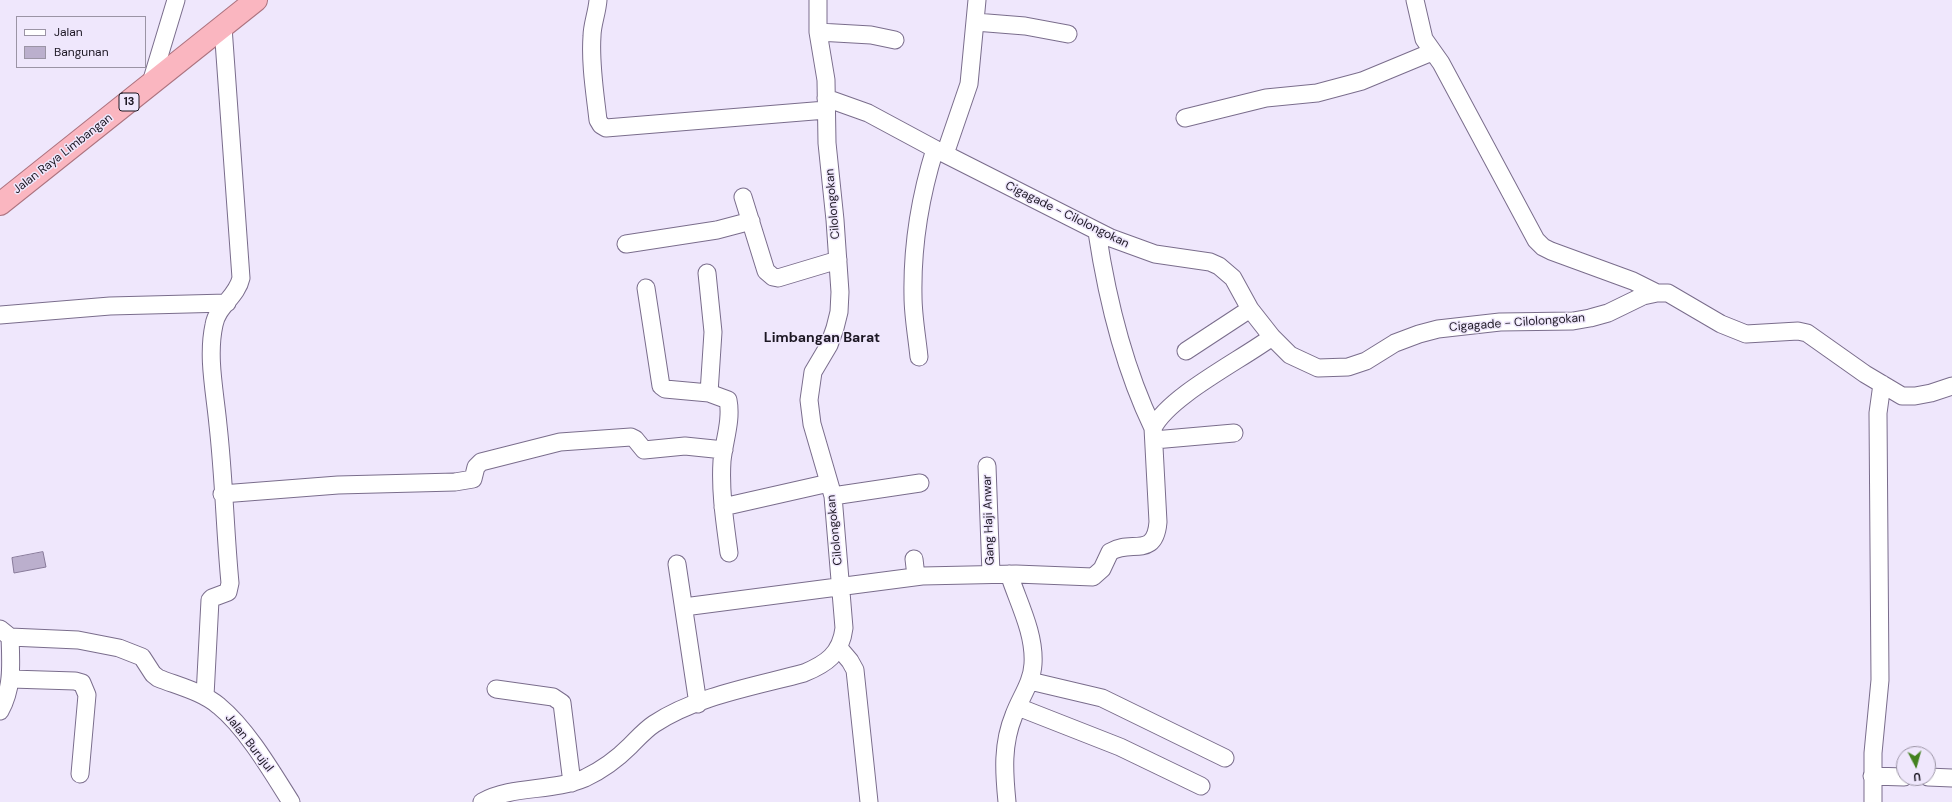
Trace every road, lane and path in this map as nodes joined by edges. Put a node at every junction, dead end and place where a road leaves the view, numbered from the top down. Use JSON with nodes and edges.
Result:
{"nodes":[{"id":1,"x":176,"y":0,"type":"edge"},
{"id":2,"x":256,"y":0,"type":"edge"},
{"id":3,"x":598,"y":0,"type":"edge"},
{"id":4,"x":818,"y":0,"type":"edge"},
{"id":5,"x":977,"y":0,"type":"edge"},
{"id":6,"x":1415,"y":0,"type":"edge"},
{"id":7,"x":975,"y":22,"type":"junction"},
{"id":8,"x":223,"y":27,"type":"junction"},
{"id":9,"x":818,"y":32,"type":"junction"},
{"id":10,"x":1068,"y":34,"type":"dead end"},
{"id":11,"x":895,"y":40,"type":"dead end"},
{"id":12,"x":1432,"y":52,"type":"junction"},
{"id":13,"x":150,"y":86,"type":"junction"},
{"id":14,"x":826,"y":104,"type":"junction"},
{"id":15,"x":1185,"y":118,"type":"dead end"},
{"id":16,"x":940,"y":152,"type":"junction"},
{"id":17,"x":743,"y":197,"type":"dead end"},
{"id":18,"x":0,"y":204,"type":"edge"},
{"id":19,"x":751,"y":221,"type":"junction"},
{"id":20,"x":1097,"y":232,"type":"junction"},
{"id":21,"x":626,"y":244,"type":"dead end"},
{"id":22,"x":838,"y":260,"type":"junction"},
{"id":23,"x":707,"y":273,"type":"dead end"},
{"id":24,"x":646,"y":288,"type":"dead end"},
{"id":25,"x":1657,"y":293,"type":"junction"},
{"id":26,"x":227,"y":303,"type":"junction"},
{"id":27,"x":1250,"y":309,"type":"junction"},
{"id":28,"x":0,"y":315,"type":"edge"},
{"id":29,"x":1272,"y":337,"type":"junction"},
{"id":30,"x":1186,"y":351,"type":"dead end"},
{"id":31,"x":919,"y":357,"type":"dead end"},
{"id":32,"x":1882,"y":384,"type":"junction"},
{"id":33,"x":1952,"y":386,"type":"edge"},
{"id":34,"x":710,"y":393,"type":"junction"},
{"id":35,"x":1234,"y":433,"type":"dead end"},
{"id":36,"x":1153,"y":434,"type":"junction"},
{"id":37,"x":724,"y":450,"type":"junction"},
{"id":38,"x":987,"y":466,"type":"dead end"},
{"id":39,"x":920,"y":483,"type":"dead end"},
{"id":40,"x":831,"y":490,"type":"junction"},
{"id":41,"x":222,"y":494,"type":"junction"},
{"id":42,"x":723,"y":507,"type":"junction"},
{"id":43,"x":729,"y":553,"type":"dead end"},
{"id":44,"x":914,"y":559,"type":"dead end"},
{"id":45,"x":677,"y":564,"type":"dead end"},
{"id":46,"x":991,"y":574,"type":"junction"},
{"id":47,"x":1009,"y":574,"type":"junction"},
{"id":48,"x":916,"y":576,"type":"junction"},
{"id":49,"x":841,"y":585,"type":"junction"},
{"id":50,"x":684,"y":607,"type":"junction"},
{"id":51,"x":5,"y":633,"type":"edge"},
{"id":52,"x":839,"y":648,"type":"junction"},
{"id":53,"x":11,"y":679,"type":"junction"},
{"id":54,"x":1030,"y":681,"type":"junction"},
{"id":55,"x":496,"y":689,"type":"dead end"},
{"id":56,"x":205,"y":696,"type":"junction"},
{"id":57,"x":698,"y":704,"type":"junction"},
{"id":58,"x":1018,"y":707,"type":"junction"},
{"id":59,"x":0,"y":711,"type":"edge"},
{"id":60,"x":1224,"y":758,"type":"dead end"},
{"id":61,"x":80,"y":774,"type":"dead end"},
{"id":62,"x":1872,"y":776,"type":"junction"},
{"id":63,"x":1896,"y":777,"type":"edge"},
{"id":64,"x":1936,"y":778,"type":"edge"},
{"id":65,"x":1952,"y":778,"type":"edge"},
{"id":66,"x":572,"y":783,"type":"junction"},
{"id":67,"x":1201,"y":786,"type":"dead end"},
{"id":68,"x":291,"y":802,"type":"edge"},
{"id":69,"x":482,"y":802,"type":"edge"},
{"id":70,"x":869,"y":802,"type":"edge"},
{"id":71,"x":1007,"y":802,"type":"edge"},
{"id":72,"x":1873,"y":802,"type":"edge"}],
"edges":[{"from":1,"to":13,"type":"street"},
{"from":2,"to":8,"type":"highway","name":"Jalan Raya Limbangan","number":"13"},
{"from":3,"to":14,"type":"street"},
{"from":4,"to":9,"type":"street","name":"Cilolongokan"},
{"from":5,"to":7,"type":"street"},
{"from":6,"to":12,"type":"street"},
{"from":7,"to":10,"type":"street"},
{"from":7,"to":16,"type":"street"},
{"from":8,"to":13,"type":"highway","name":"Jalan Raya Limbangan","number":"13"},
{"from":8,"to":26,"type":"street"},
{"from":9,"to":11,"type":"street"},
{"from":9,"to":14,"type":"street","name":"Cilolongokan"},
{"from":12,"to":15,"type":"street"},
{"from":12,"to":25,"type":"street"},
{"from":13,"to":18,"type":"highway","name":"Jalan Raya Limbangan","number":"13"},
{"from":14,"to":16,"type":"street","name":"Cigagade - Cilolongokan"},
{"from":14,"to":22,"type":"street","name":"Cilolongokan"},
{"from":16,"to":20,"type":"street","name":"Cigagade - Cilolongokan"},
{"from":16,"to":31,"type":"street"},
{"from":17,"to":19,"type":"street"},
{"from":19,"to":21,"type":"street"},
{"from":19,"to":22,"type":"street"},
{"from":20,"to":27,"type":"street","name":"Cigagade - Cilolongokan"},
{"from":20,"to":36,"type":"street"},
{"from":22,"to":40,"type":"street","name":"Cilolongokan"},
{"from":23,"to":34,"type":"street"},
{"from":24,"to":34,"type":"street"},
{"from":25,"to":29,"type":"street","name":"Cigagade - Cilolongokan"},
{"from":25,"to":32,"type":"street","name":"Cigagade - Cilolongokan"},
{"from":26,"to":28,"type":"street"},
{"from":26,"to":41,"type":"street"},
{"from":27,"to":29,"type":"street","name":"Cigagade - Cilolongokan"},
{"from":27,"to":30,"type":"street"},
{"from":29,"to":36,"type":"street"},
{"from":32,"to":33,"type":"street","name":"Cigagade - Cilolongokan"},
{"from":32,"to":62,"type":"street"},
{"from":34,"to":37,"type":"street"},
{"from":35,"to":36,"type":"street"},
{"from":36,"to":47,"type":"street"},
{"from":37,"to":41,"type":"street"},
{"from":37,"to":42,"type":"street"},
{"from":38,"to":46,"type":"street","name":"Gang Haji Anwar"},
{"from":39,"to":40,"type":"street"},
{"from":40,"to":42,"type":"street"},
{"from":40,"to":49,"type":"street","name":"Cilolongokan"},
{"from":41,"to":56,"type":"street"},
{"from":42,"to":43,"type":"street"},
{"from":44,"to":48,"type":"street"},
{"from":45,"to":50,"type":"street"},
{"from":46,"to":47,"type":"street"},
{"from":46,"to":48,"type":"street"},
{"from":47,"to":54,"type":"street"},
{"from":48,"to":49,"type":"street"},
{"from":49,"to":50,"type":"street"},
{"from":49,"to":52,"type":"street","name":"Cilolongokan"},
{"from":50,"to":57,"type":"street"},
{"from":51,"to":53,"type":"street"},
{"from":51,"to":56,"type":"street","name":"Jalan Burujul"},
{"from":52,"to":57,"type":"street"},
{"from":52,"to":70,"type":"street"},
{"from":53,"to":59,"type":"street"},
{"from":53,"to":61,"type":"street"},
{"from":54,"to":58,"type":"street"},
{"from":54,"to":60,"type":"street"},
{"from":55,"to":66,"type":"street"},
{"from":56,"to":68,"type":"street","name":"Jalan Burujul"},
{"from":57,"to":66,"type":"street"},
{"from":58,"to":67,"type":"street"},
{"from":58,"to":71,"type":"street"},
{"from":62,"to":63,"type":"street"},
{"from":62,"to":72,"type":"street"},
{"from":64,"to":65,"type":"street"},
{"from":66,"to":69,"type":"street"}]}
